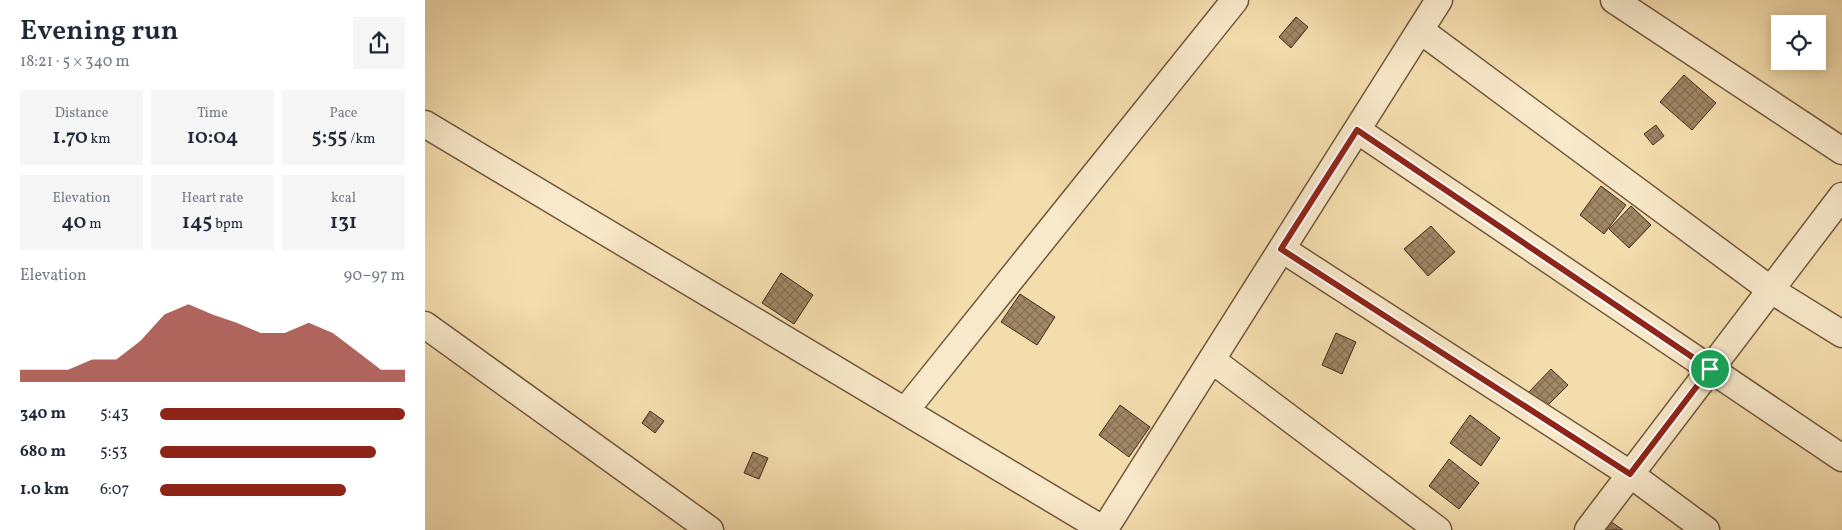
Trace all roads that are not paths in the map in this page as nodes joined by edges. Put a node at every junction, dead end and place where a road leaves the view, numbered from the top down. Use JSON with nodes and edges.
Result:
{"nodes":[{"id":1,"x":1235,"y":0,"type":"edge"},
{"id":2,"x":1439,"y":0,"type":"edge"},
{"id":3,"x":1614,"y":0,"type":"edge"},
{"id":4,"x":1420,"y":30,"type":"junction"},
{"id":5,"x":425,"y":124,"type":"edge"},
{"id":6,"x":1357,"y":130,"type":"junction"},
{"id":7,"x":1842,"y":151,"type":"edge"},
{"id":8,"x":1842,"y":196,"type":"edge"},
{"id":9,"x":1281,"y":249,"type":"junction"},
{"id":10,"x":1771,"y":290,"type":"junction"},
{"id":11,"x":425,"y":324,"type":"edge"},
{"id":12,"x":1842,"y":334,"type":"edge"},
{"id":13,"x":1211,"y":360,"type":"junction"},
{"id":14,"x":1710,"y":369,"type":"junction"},
{"id":15,"x":905,"y":411,"type":"junction"},
{"id":16,"x":1842,"y":458,"type":"edge"},
{"id":17,"x":1630,"y":474,"type":"junction"},
{"id":18,"x":710,"y":530,"type":"edge"},
{"id":19,"x":1104,"y":530,"type":"edge"},
{"id":20,"x":1438,"y":530,"type":"edge"},
{"id":21,"x":1588,"y":530,"type":"edge"},
{"id":22,"x":1706,"y":530,"type":"edge"}],
"edges":[{"from":1,"to":15,"type":"street"},
{"from":2,"to":4,"type":"street"},
{"from":3,"to":7,"type":"street"},
{"from":4,"to":6,"type":"street"},
{"from":4,"to":10,"type":"street"},
{"from":5,"to":15,"type":"street"},
{"from":6,"to":9,"type":"street"},
{"from":6,"to":14,"type":"street"},
{"from":8,"to":10,"type":"street"},
{"from":9,"to":13,"type":"street"},
{"from":9,"to":17,"type":"street"},
{"from":10,"to":12,"type":"street"},
{"from":10,"to":14,"type":"street"},
{"from":11,"to":18,"type":"street"},
{"from":13,"to":19,"type":"street"},
{"from":13,"to":20,"type":"street"},
{"from":14,"to":16,"type":"street"},
{"from":14,"to":17,"type":"street"},
{"from":15,"to":19,"type":"street"},
{"from":17,"to":21,"type":"street"},
{"from":17,"to":22,"type":"street"}]}
